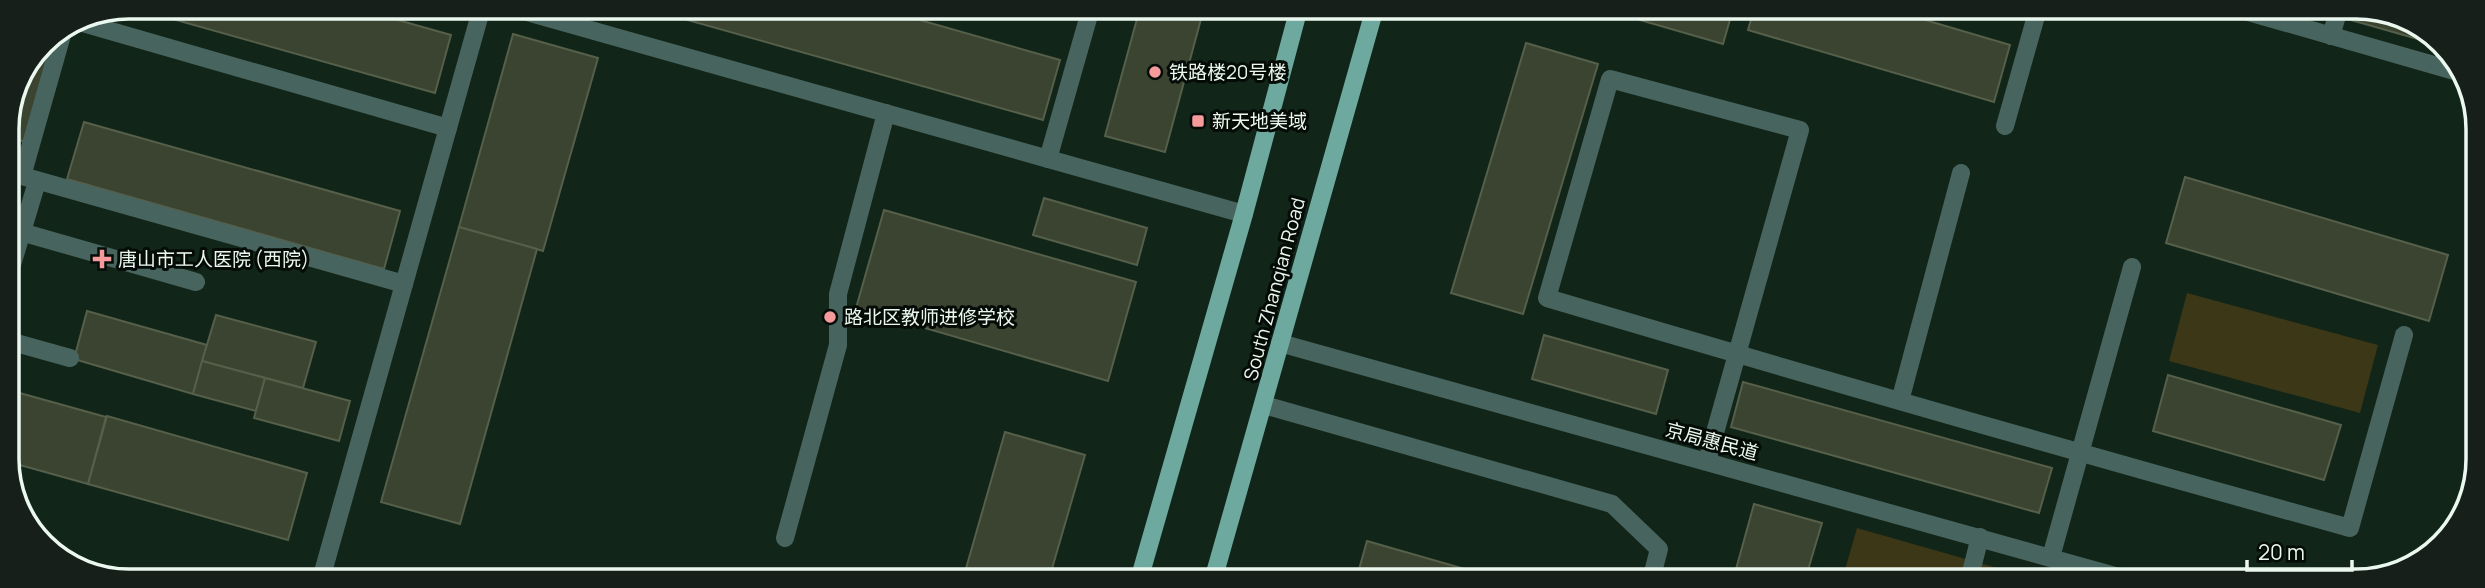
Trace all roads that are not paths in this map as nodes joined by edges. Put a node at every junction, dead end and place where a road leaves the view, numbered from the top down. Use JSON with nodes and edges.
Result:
{"nodes":[{"id":1,"x":479,"y":19,"type":"edge"},
{"id":2,"x":552,"y":19,"type":"edge"},
{"id":3,"x":1088,"y":19,"type":"edge"},
{"id":4,"x":1296,"y":19,"type":"edge"},
{"id":5,"x":1372,"y":19,"type":"edge"},
{"id":6,"x":2035,"y":19,"type":"edge"},
{"id":7,"x":2272,"y":19,"type":"edge"},
{"id":8,"x":2336,"y":19,"type":"edge"},
{"id":9,"x":92,"y":26,"type":"edge"},
{"id":10,"x":2331,"y":36,"type":"junction"},
{"id":11,"x":60,"y":45,"type":"edge"},
{"id":12,"x":2448,"y":69,"type":"edge"},
{"id":13,"x":886,"y":113,"type":"junction"},
{"id":14,"x":2005,"y":126,"type":"dead end"},
{"id":15,"x":448,"y":128,"type":"junction"},
{"id":16,"x":1048,"y":159,"type":"junction"},
{"id":17,"x":1961,"y":173,"type":"dead end"},
{"id":18,"x":37,"y":182,"type":"junction"},
{"id":19,"x":1244,"y":214,"type":"junction"},
{"id":20,"x":22,"y":232,"type":"junction"},
{"id":21,"x":19,"y":242,"type":"edge"},
{"id":22,"x":2132,"y":267,"type":"dead end"},
{"id":23,"x":196,"y":282,"type":"dead end"},
{"id":24,"x":404,"y":284,"type":"junction"},
{"id":25,"x":2404,"y":335,"type":"dead end"},
{"id":26,"x":19,"y":344,"type":"edge"},
{"id":27,"x":1280,"y":344,"type":"junction"},
{"id":28,"x":1736,"y":354,"type":"junction"},
{"id":29,"x":70,"y":358,"type":"dead end"},
{"id":30,"x":1900,"y":401,"type":"junction"},
{"id":31,"x":1264,"y":405,"type":"junction"},
{"id":32,"x":2079,"y":454,"type":"junction"},
{"id":33,"x":1707,"y":461,"type":"junction"},
{"id":34,"x":1980,"y":537,"type":"junction"},
{"id":35,"x":785,"y":538,"type":"dead end"},
{"id":36,"x":2051,"y":557,"type":"junction"},
{"id":37,"x":324,"y":569,"type":"edge"},
{"id":38,"x":1142,"y":569,"type":"edge"},
{"id":39,"x":1216,"y":569,"type":"edge"},
{"id":40,"x":1654,"y":569,"type":"edge"},
{"id":41,"x":1972,"y":569,"type":"edge"},
{"id":42,"x":2094,"y":569,"type":"edge"}],
"edges":[{"from":1,"to":15,"type":"street"},
{"from":2,"to":13,"type":"street"},
{"from":3,"to":16,"type":"street"},
{"from":4,"to":19,"type":"main road"},
{"from":5,"to":27,"type":"main road","name":"South Zhanqian Road"},
{"from":6,"to":14,"type":"street"},
{"from":7,"to":10,"type":"street"},
{"from":8,"to":10,"type":"street"},
{"from":9,"to":15,"type":"street"},
{"from":10,"to":12,"type":"street"},
{"from":11,"to":18,"type":"street"},
{"from":13,"to":16,"type":"street"},
{"from":13,"to":35,"type":"street"},
{"from":15,"to":24,"type":"street"},
{"from":16,"to":19,"type":"street"},
{"from":17,"to":30,"type":"street"},
{"from":18,"to":20,"type":"street"},
{"from":18,"to":24,"type":"street"},
{"from":19,"to":38,"type":"main road"},
{"from":20,"to":21,"type":"street"},
{"from":20,"to":23,"type":"street"},
{"from":22,"to":32,"type":"street"},
{"from":24,"to":37,"type":"street"},
{"from":25,"to":32,"type":"street"},
{"from":26,"to":29,"type":"street"},
{"from":27,"to":31,"type":"main road","name":"South Zhanqian Road"},
{"from":27,"to":33,"type":"street","name":"京局惠民道"},
{"from":28,"to":28,"type":"street"},
{"from":28,"to":30,"type":"street"},
{"from":28,"to":33,"type":"street"},
{"from":30,"to":32,"type":"street"},
{"from":31,"to":39,"type":"main road","name":"South Zhanqian Road"},
{"from":31,"to":40,"type":"street"},
{"from":32,"to":36,"type":"street"},
{"from":33,"to":34,"type":"street","name":"京局惠民道"},
{"from":34,"to":36,"type":"street","name":"京局惠民道"},
{"from":34,"to":41,"type":"street"},
{"from":36,"to":42,"type":"street","name":"京局惠民道"}]}
